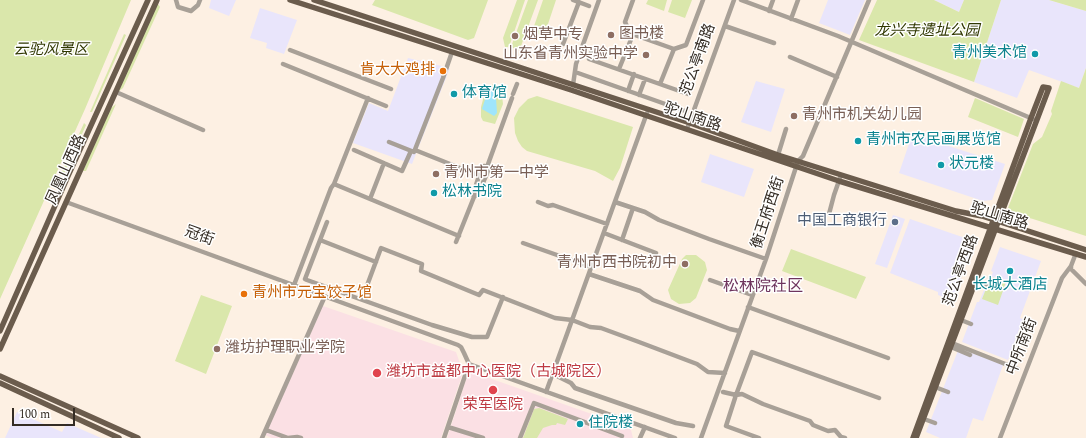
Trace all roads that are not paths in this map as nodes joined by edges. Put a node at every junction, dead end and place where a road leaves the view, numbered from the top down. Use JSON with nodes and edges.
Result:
{"nodes":[{"id":1,"x":148,"y":0,"type":"edge"},
{"id":2,"x":157,"y":0,"type":"edge"},
{"id":3,"x":176,"y":0,"type":"edge"},
{"id":4,"x":200,"y":0,"type":"edge"},
{"id":5,"x":290,"y":0,"type":"edge"},
{"id":6,"x":314,"y":0,"type":"edge"},
{"id":7,"x":573,"y":0,"type":"edge"},
{"id":8,"x":599,"y":0,"type":"edge"},
{"id":9,"x":633,"y":0,"type":"edge"},
{"id":10,"x":703,"y":0,"type":"edge"},
{"id":11,"x":734,"y":0,"type":"edge"},
{"id":12,"x":740,"y":0,"type":"edge"},
{"id":13,"x":773,"y":0,"type":"edge"},
{"id":14,"x":798,"y":0,"type":"edge"},
{"id":15,"x":869,"y":0,"type":"edge"},
{"id":16,"x":579,"y":2,"type":"junction"},
{"id":17,"x":333,"y":3,"type":"edge"},
{"id":18,"x":589,"y":6,"type":"dead end"},
{"id":19,"x":769,"y":10,"type":"junction"},
{"id":20,"x":791,"y":19,"type":"junction"},
{"id":21,"x":725,"y":26,"type":"junction"},
{"id":22,"x":632,"y":34,"type":"junction"},
{"id":23,"x":851,"y":42,"type":"junction"},
{"id":24,"x":774,"y":43,"type":"dead end"},
{"id":25,"x":563,"y":44,"type":"dead end"},
{"id":26,"x":674,"y":49,"type":"junction"},
{"id":27,"x":290,"y":50,"type":"dead end"},
{"id":28,"x":592,"y":50,"type":"dead end"},
{"id":29,"x":452,"y":52,"type":"junction"},
{"id":30,"x":790,"y":57,"type":"dead end"},
{"id":31,"x":283,"y":64,"type":"dead end"},
{"id":32,"x":619,"y":69,"type":"junction"},
{"id":33,"x":578,"y":73,"type":"dead end"},
{"id":34,"x":634,"y":74,"type":"junction"},
{"id":35,"x":837,"y":77,"type":"junction"},
{"id":36,"x":646,"y":79,"type":"junction"},
{"id":37,"x":517,"y":84,"type":"dead end"},
{"id":38,"x":660,"y":84,"type":"junction"},
{"id":39,"x":573,"y":85,"type":"junction"},
{"id":40,"x":391,"y":90,"type":"dead end"},
{"id":41,"x":628,"y":91,"type":"junction"},
{"id":42,"x":116,"y":92,"type":"junction"},
{"id":43,"x":633,"y":93,"type":"junction"},
{"id":44,"x":688,"y":94,"type":"dead end"},
{"id":45,"x":639,"y":95,"type":"junction"},
{"id":46,"x":368,"y":98,"type":"junction"},
{"id":47,"x":631,"y":99,"type":"dead end"},
{"id":48,"x":386,"y":106,"type":"dead end"},
{"id":49,"x":685,"y":111,"type":"dead end"},
{"id":50,"x":647,"y":112,"type":"junction"},
{"id":51,"x":1034,"y":119,"type":"junction"},
{"id":52,"x":690,"y":123,"type":"junction"},
{"id":53,"x":687,"y":129,"type":"junction"},
{"id":54,"x":786,"y":129,"type":"dead end"},
{"id":55,"x":203,"y":130,"type":"dead end"},
{"id":56,"x":389,"y":142,"type":"dead end"},
{"id":57,"x":354,"y":150,"type":"dead end"},
{"id":58,"x":413,"y":151,"type":"junction"},
{"id":59,"x":778,"y":155,"type":"junction"},
{"id":60,"x":384,"y":163,"type":"junction"},
{"id":61,"x":797,"y":164,"type":"junction"},
{"id":62,"x":487,"y":167,"type":"junction"},
{"id":63,"x":841,"y":175,"type":"junction"},
{"id":64,"x":479,"y":176,"type":"junction"},
{"id":65,"x":485,"y":178,"type":"junction"},
{"id":66,"x":839,"y":181,"type":"junction"},
{"id":67,"x":334,"y":184,"type":"junction"},
{"id":68,"x":474,"y":197,"type":"junction"},
{"id":69,"x":370,"y":199,"type":"junction"},
{"id":70,"x":66,"y":202,"type":"junction"},
{"id":71,"x":538,"y":202,"type":"dead end"},
{"id":72,"x":615,"y":202,"type":"junction"},
{"id":73,"x":633,"y":208,"type":"junction"},
{"id":74,"x":829,"y":214,"type":"dead end"},
{"id":75,"x":995,"y":221,"type":"junction"},
{"id":76,"x":327,"y":222,"type":"dead end"},
{"id":77,"x":607,"y":224,"type":"junction"},
{"id":78,"x":993,"y":228,"type":"junction"},
{"id":79,"x":604,"y":233,"type":"junction"},
{"id":80,"x":459,"y":236,"type":"junction"},
{"id":81,"x":320,"y":240,"type":"junction"},
{"id":82,"x":622,"y":240,"type":"junction"},
{"id":83,"x":456,"y":242,"type":"dead end"},
{"id":84,"x":523,"y":243,"type":"dead end"},
{"id":85,"x":1086,"y":250,"type":"edge"},
{"id":86,"x":656,"y":253,"type":"dead end"},
{"id":87,"x":1076,"y":253,"type":"junction"},
{"id":88,"x":1086,"y":256,"type":"edge"},
{"id":89,"x":766,"y":259,"type":"junction"},
{"id":90,"x":376,"y":262,"type":"junction"},
{"id":91,"x":1071,"y":266,"type":"junction"},
{"id":92,"x":591,"y":267,"type":"junction"},
{"id":93,"x":589,"y":274,"type":"junction"},
{"id":94,"x":710,"y":280,"type":"dead end"},
{"id":95,"x":975,"y":281,"type":"junction"},
{"id":96,"x":1086,"y":284,"type":"edge"},
{"id":97,"x":294,"y":285,"type":"junction"},
{"id":98,"x":989,"y":286,"type":"dead end"},
{"id":99,"x":752,"y":295,"type":"junction"},
{"id":100,"x":325,"y":296,"type":"junction"},
{"id":101,"x":503,"y":298,"type":"junction"},
{"id":102,"x":362,"y":299,"type":"junction"},
{"id":103,"x":748,"y":307,"type":"junction"},
{"id":104,"x":572,"y":320,"type":"junction"},
{"id":105,"x":961,"y":320,"type":"junction"},
{"id":106,"x":971,"y":324,"type":"dead end"},
{"id":107,"x":0,"y":331,"type":"edge"},
{"id":108,"x":739,"y":331,"type":"junction"},
{"id":109,"x":951,"y":345,"type":"junction"},
{"id":110,"x":0,"y":349,"type":"edge"},
{"id":111,"x":970,"y":354,"type":"dead end"},
{"id":112,"x":888,"y":358,"type":"dead end"},
{"id":113,"x":468,"y":364,"type":"junction"},
{"id":114,"x":1018,"y":369,"type":"dead end"},
{"id":115,"x":724,"y":373,"type":"junction"},
{"id":116,"x":553,"y":374,"type":"junction"},
{"id":117,"x":0,"y":376,"type":"edge"},
{"id":118,"x":0,"y":383,"type":"edge"},
{"id":119,"x":935,"y":387,"type":"junction"},
{"id":120,"x":546,"y":392,"type":"junction"},
{"id":121,"x":723,"y":392,"type":"dead end"},
{"id":122,"x":948,"y":392,"type":"dead end"},
{"id":123,"x":736,"y":395,"type":"junction"},
{"id":124,"x":879,"y":398,"type":"dead end"},
{"id":125,"x":924,"y":419,"type":"junction"},
{"id":126,"x":935,"y":423,"type":"dead end"},
{"id":127,"x":693,"y":426,"type":"dead end"},
{"id":128,"x":448,"y":427,"type":"junction"},
{"id":129,"x":645,"y":428,"type":"junction"},
{"id":130,"x":266,"y":430,"type":"junction"},
{"id":131,"x":622,"y":436,"type":"dead end"},
{"id":132,"x":474,"y":437,"type":"edge"},
{"id":133,"x":120,"y":438,"type":"edge"},
{"id":134,"x":138,"y":438,"type":"edge"},
{"id":135,"x":262,"y":438,"type":"edge"},
{"id":136,"x":301,"y":438,"type":"edge"},
{"id":137,"x":444,"y":438,"type":"edge"},
{"id":138,"x":483,"y":438,"type":"edge"},
{"id":139,"x":520,"y":438,"type":"edge"},
{"id":140,"x":640,"y":438,"type":"edge"},
{"id":141,"x":674,"y":438,"type":"edge"},
{"id":142,"x":701,"y":438,"type":"edge"},
{"id":143,"x":759,"y":438,"type":"edge"},
{"id":144,"x":845,"y":438,"type":"edge"},
{"id":145,"x":913,"y":438,"type":"edge"},
{"id":146,"x":916,"y":438,"type":"edge"},
{"id":147,"x":1000,"y":438,"type":"edge"}],
"edges":[{"from":1,"to":107,"type":"main road","name":"凤凰山西路"},
{"from":2,"to":42,"type":"main road","name":"凤凰山西路"},
{"from":3,"to":4,"type":"street"},
{"from":5,"to":29,"type":"main road","name":"驼山南路"},
{"from":6,"to":17,"type":"main road","name":"驼山南路"},
{"from":7,"to":16,"type":"street"},
{"from":8,"to":39,"type":"street"},
{"from":9,"to":22,"type":"street"},
{"from":10,"to":26,"type":"street"},
{"from":11,"to":21,"type":"street","name":"范公亭南路"},
{"from":12,"to":19,"type":"street"},
{"from":13,"to":19,"type":"street"},
{"from":14,"to":20,"type":"street"},
{"from":15,"to":23,"type":"street","name":"衡王府西街"},
{"from":16,"to":18,"type":"street"},
{"from":16,"to":25,"type":"street"},
{"from":17,"to":39,"type":"main road","name":"驼山南路"},
{"from":19,"to":20,"type":"street"},
{"from":20,"to":23,"type":"street"},
{"from":21,"to":24,"type":"street"},
{"from":21,"to":52,"type":"street","name":"范公亭南路"},
{"from":22,"to":26,"type":"street"},
{"from":22,"to":32,"type":"street"},
{"from":23,"to":35,"type":"street","name":"衡王府西街"},
{"from":23,"to":51,"type":"street"},
{"from":26,"to":38,"type":"street"},
{"from":27,"to":40,"type":"street"},
{"from":28,"to":32,"type":"street"},
{"from":29,"to":50,"type":"main road","name":"驼山南路"},
{"from":29,"to":58,"type":"street"},
{"from":30,"to":35,"type":"street"},
{"from":31,"to":46,"type":"street"},
{"from":32,"to":34,"type":"street"},
{"from":33,"to":41,"type":"street"},
{"from":34,"to":36,"type":"street"},
{"from":34,"to":41,"type":"street"},
{"from":35,"to":61,"type":"street","name":"衡王府西街"},
{"from":36,"to":38,"type":"street"},
{"from":36,"to":45,"type":"street"},
{"from":37,"to":62,"type":"street"},
{"from":38,"to":44,"type":"street"},
{"from":39,"to":50,"type":"main road","name":"驼山南路"},
{"from":41,"to":43,"type":"street"},
{"from":42,"to":55,"type":"street"},
{"from":42,"to":70,"type":"main road","name":"凤凰山西路"},
{"from":43,"to":45,"type":"street"},
{"from":43,"to":47,"type":"street"},
{"from":45,"to":49,"type":"street"},
{"from":46,"to":48,"type":"street"},
{"from":46,"to":67,"type":"street"},
{"from":50,"to":52,"type":"main road","name":"驼山南路"},
{"from":50,"to":53,"type":"main road","name":"驼山南路"},
{"from":50,"to":72,"type":"street"},
{"from":51,"to":51,"type":"main road","name":"范公亭西路"},
{"from":51,"to":75,"type":"main road","name":"范公亭西路"},
{"from":52,"to":53,"type":"street","name":"范公亭南路"},
{"from":52,"to":59,"type":"main road","name":"驼山南路"},
{"from":53,"to":61,"type":"main road","name":"驼山南路"},
{"from":54,"to":59,"type":"street"},
{"from":56,"to":58,"type":"street"},
{"from":57,"to":60,"type":"street"},
{"from":58,"to":60,"type":"street"},
{"from":58,"to":64,"type":"street"},
{"from":59,"to":61,"type":"main road","name":"驼山南路"},
{"from":60,"to":69,"type":"street"},
{"from":61,"to":63,"type":"main road","name":"驼山南路"},
{"from":61,"to":66,"type":"main road","name":"驼山南路"},
{"from":61,"to":89,"type":"street","name":"衡王府西街"},
{"from":62,"to":64,"type":"street"},
{"from":62,"to":65,"type":"street"},
{"from":63,"to":66,"type":"street"},
{"from":63,"to":75,"type":"main road","name":"驼山南路"},
{"from":64,"to":65,"type":"street"},
{"from":64,"to":68,"type":"street"},
{"from":65,"to":68,"type":"street"},
{"from":66,"to":74,"type":"street"},
{"from":66,"to":78,"type":"main road","name":"驼山南路"},
{"from":67,"to":69,"type":"street"},
{"from":67,"to":97,"type":"street"},
{"from":68,"to":80,"type":"street"},
{"from":69,"to":80,"type":"street"},
{"from":70,"to":97,"type":"street","name":"冠街"},
{"from":70,"to":110,"type":"main road","name":"凤凰山西路"},
{"from":71,"to":77,"type":"street"},
{"from":72,"to":73,"type":"street"},
{"from":72,"to":77,"type":"street"},
{"from":73,"to":82,"type":"street"},
{"from":73,"to":89,"type":"street"},
{"from":75,"to":78,"type":"main road","name":"范公亭西路"},
{"from":75,"to":85,"type":"main road","name":"驼山南路"},
{"from":76,"to":81,"type":"street"},
{"from":77,"to":79,"type":"street"},
{"from":78,"to":87,"type":"main road","name":"驼山南路"},
{"from":78,"to":95,"type":"main road","name":"范公亭西路"},
{"from":78,"to":145,"type":"main road","name":"范公亭西路"},
{"from":79,"to":82,"type":"street"},
{"from":79,"to":92,"type":"street"},
{"from":80,"to":83,"type":"street"},
{"from":81,"to":90,"type":"street"},
{"from":81,"to":102,"type":"street"},
{"from":82,"to":86,"type":"street"},
{"from":84,"to":92,"type":"street"},
{"from":87,"to":88,"type":"main road","name":"驼山南路"},
{"from":87,"to":91,"type":"street","name":"中所南街"},
{"from":89,"to":99,"type":"street","name":"衡王府西街"},
{"from":90,"to":101,"type":"street"},
{"from":90,"to":102,"type":"street"},
{"from":91,"to":96,"type":"street"},
{"from":91,"to":147,"type":"street","name":"中所南街"},
{"from":92,"to":93,"type":"street"},
{"from":93,"to":104,"type":"street"},
{"from":93,"to":108,"type":"street"},
{"from":94,"to":99,"type":"street"},
{"from":95,"to":98,"type":"street"},
{"from":95,"to":105,"type":"main road","name":"范公亭西路"},
{"from":97,"to":100,"type":"street","name":"冠街"},
{"from":99,"to":103,"type":"street","name":"衡王府西街"},
{"from":100,"to":113,"type":"street","name":"冠街"},
{"from":100,"to":130,"type":"street"},
{"from":101,"to":102,"type":"street"},
{"from":101,"to":104,"type":"street"},
{"from":103,"to":108,"type":"street","name":"衡王府西街"},
{"from":103,"to":112,"type":"street"},
{"from":104,"to":115,"type":"street"},
{"from":104,"to":116,"type":"street"},
{"from":105,"to":106,"type":"street"},
{"from":105,"to":109,"type":"main road","name":"范公亭西路"},
{"from":108,"to":115,"type":"street","name":"衡王府西街"},
{"from":109,"to":111,"type":"street"},
{"from":109,"to":114,"type":"street"},
{"from":109,"to":119,"type":"main road","name":"范公亭西路"},
{"from":113,"to":120,"type":"street"},
{"from":113,"to":128,"type":"street"},
{"from":115,"to":142,"type":"street","name":"衡王府西街"},
{"from":116,"to":120,"type":"street"},
{"from":116,"to":127,"type":"street"},
{"from":117,"to":134,"type":"main road"},
{"from":118,"to":133,"type":"main road"},
{"from":119,"to":122,"type":"street"},
{"from":119,"to":125,"type":"main road","name":"范公亭西路"},
{"from":120,"to":129,"type":"street"},
{"from":121,"to":123,"type":"street"},
{"from":123,"to":124,"type":"street"},
{"from":123,"to":143,"type":"street"},
{"from":123,"to":144,"type":"street"},
{"from":125,"to":126,"type":"street"},
{"from":125,"to":146,"type":"main road","name":"范公亭西路"},
{"from":128,"to":132,"type":"street"},
{"from":128,"to":137,"type":"street"},
{"from":129,"to":140,"type":"street"},
{"from":129,"to":141,"type":"street"},
{"from":130,"to":135,"type":"street"},
{"from":130,"to":136,"type":"street"},
{"from":131,"to":139,"type":"street"},
{"from":132,"to":138,"type":"street"}]}
